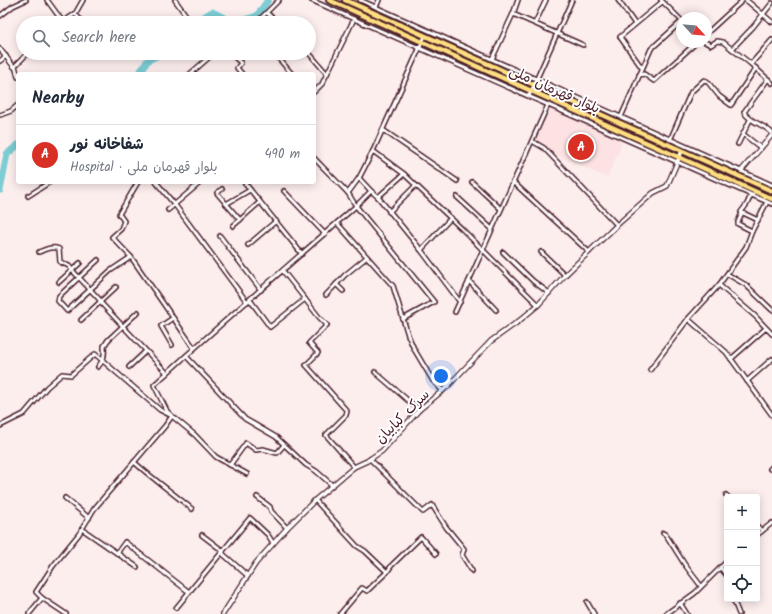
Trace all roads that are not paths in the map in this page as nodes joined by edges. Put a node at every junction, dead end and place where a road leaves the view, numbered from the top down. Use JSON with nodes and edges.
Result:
{"nodes":[{"id":1,"x":26,"y":0,"type":"edge"},
{"id":2,"x":47,"y":0,"type":"edge"},
{"id":3,"x":83,"y":0,"type":"edge"},
{"id":4,"x":175,"y":0,"type":"edge"},
{"id":5,"x":279,"y":0,"type":"edge"},
{"id":6,"x":311,"y":0,"type":"edge"},
{"id":7,"x":329,"y":0,"type":"edge"},
{"id":8,"x":345,"y":0,"type":"edge"},
{"id":9,"x":360,"y":0,"type":"edge"},
{"id":10,"x":379,"y":0,"type":"edge"},
{"id":11,"x":518,"y":0,"type":"edge"},
{"id":12,"x":546,"y":0,"type":"edge"},
{"id":13,"x":572,"y":0,"type":"edge"},
{"id":14,"x":619,"y":0,"type":"edge"},
{"id":15,"x":743,"y":0,"type":"edge"},
{"id":16,"x":746,"y":0,"type":"edge"},
{"id":17,"x":661,"y":1,"type":"edge"},
{"id":18,"x":772,"y":3,"type":"edge"},
{"id":19,"x":376,"y":7,"type":"junction"},
{"id":20,"x":267,"y":13,"type":"junction"},
{"id":21,"x":75,"y":14,"type":"joint"},
{"id":22,"x":513,"y":14,"type":"junction"},
{"id":23,"x":676,"y":15,"type":"edge"},
{"id":24,"x":763,"y":15,"type":"junction"},
{"id":25,"x":0,"y":16,"type":"edge"},
{"id":26,"x":58,"y":16,"type":"edge"},
{"id":27,"x":72,"y":16,"type":"edge"},
{"id":28,"x":187,"y":16,"type":"edge"},
{"id":29,"x":264,"y":16,"type":"edge"},
{"id":30,"x":270,"y":16,"type":"edge"},
{"id":31,"x":354,"y":19,"type":"junction"},
{"id":32,"x":772,"y":22,"type":"edge"},
{"id":33,"x":535,"y":23,"type":"junction"},
{"id":34,"x":635,"y":24,"type":"junction"},
{"id":35,"x":676,"y":26,"type":"edge"},
{"id":36,"x":712,"y":28,"type":"edge"},
{"id":37,"x":557,"y":34,"type":"junction"},
{"id":38,"x":425,"y":36,"type":"junction"},
{"id":39,"x":772,"y":40,"type":"edge"},
{"id":40,"x":422,"y":42,"type":"junction"},
{"id":41,"x":583,"y":45,"type":"dead end"},
{"id":42,"x":712,"y":45,"type":"edge"},
{"id":43,"x":420,"y":48,"type":"junction"},
{"id":44,"x":690,"y":48,"type":"edge"},
{"id":45,"x":0,"y":49,"type":"edge"},
{"id":46,"x":732,"y":49,"type":"junction"},
{"id":47,"x":6,"y":56,"type":"junction"},
{"id":48,"x":492,"y":59,"type":"junction"},
{"id":49,"x":21,"y":60,"type":"edge"},
{"id":50,"x":206,"y":60,"type":"edge"},
{"id":51,"x":236,"y":60,"type":"edge"},
{"id":52,"x":280,"y":60,"type":"edge"},
{"id":53,"x":315,"y":60,"type":"edge"},
{"id":54,"x":0,"y":61,"type":"edge"},
{"id":55,"x":751,"y":64,"type":"junction"},
{"id":56,"x":14,"y":67,"type":"junction"},
{"id":57,"x":642,"y":68,"type":"junction"},
{"id":58,"x":756,"y":68,"type":"junction"},
{"id":59,"x":16,"y":72,"type":"edge"},
{"id":60,"x":192,"y":72,"type":"edge"},
{"id":61,"x":240,"y":72,"type":"edge"},
{"id":62,"x":290,"y":72,"type":"edge"},
{"id":63,"x":327,"y":74,"type":"junction"},
{"id":64,"x":639,"y":75,"type":"junction"},
{"id":65,"x":537,"y":80,"type":"junction"},
{"id":66,"x":770,"y":80,"type":"edge"},
{"id":67,"x":534,"y":85,"type":"junction"},
{"id":68,"x":316,"y":90,"type":"edge"},
{"id":69,"x":532,"y":91,"type":"junction"},
{"id":70,"x":529,"y":96,"type":"junction"},
{"id":71,"x":548,"y":105,"type":"junction"},
{"id":72,"x":16,"y":107,"type":"edge"},
{"id":73,"x":0,"y":115,"type":"edge"},
{"id":74,"x":621,"y":117,"type":"junction"},
{"id":75,"x":750,"y":120,"type":"junction"},
{"id":76,"x":383,"y":130,"type":"junction"},
{"id":77,"x":743,"y":134,"type":"junction"},
{"id":78,"x":772,"y":134,"type":"edge"},
{"id":79,"x":670,"y":140,"type":"junction"},
{"id":80,"x":532,"y":141,"type":"junction"},
{"id":81,"x":738,"y":144,"type":"dead end"},
{"id":82,"x":761,"y":148,"type":"junction"},
{"id":83,"x":373,"y":151,"type":"junction"},
{"id":84,"x":682,"y":151,"type":"junction"},
{"id":85,"x":679,"y":157,"type":"junction"},
{"id":86,"x":316,"y":160,"type":"edge"},
{"id":87,"x":677,"y":162,"type":"junction"},
{"id":88,"x":741,"y":171,"type":"junction"},
{"id":89,"x":404,"y":174,"type":"junction"},
{"id":90,"x":360,"y":178,"type":"junction"},
{"id":91,"x":456,"y":181,"type":"dead end"},
{"id":92,"x":472,"y":182,"type":"dead end"},
{"id":93,"x":513,"y":182,"type":"junction"},
{"id":94,"x":47,"y":184,"type":"edge"},
{"id":95,"x":137,"y":184,"type":"edge"},
{"id":96,"x":158,"y":184,"type":"edge"},
{"id":97,"x":200,"y":184,"type":"edge"},
{"id":98,"x":246,"y":184,"type":"edge"},
{"id":99,"x":772,"y":185,"type":"edge"},
{"id":100,"x":415,"y":186,"type":"junction"},
{"id":101,"x":222,"y":189,"type":"dead end"},
{"id":102,"x":250,"y":190,"type":"junction"},
{"id":103,"x":284,"y":191,"type":"dead end"},
{"id":104,"x":371,"y":191,"type":"junction"},
{"id":105,"x":772,"y":191,"type":"edge"},
{"id":106,"x":348,"y":193,"type":"junction"},
{"id":107,"x":751,"y":195,"type":"junction"},
{"id":108,"x":28,"y":196,"type":"dead end"},
{"id":109,"x":457,"y":197,"type":"dead end"},
{"id":110,"x":378,"y":198,"type":"junction"},
{"id":111,"x":772,"y":199,"type":"edge"},
{"id":112,"x":260,"y":202,"type":"junction"},
{"id":113,"x":767,"y":202,"type":"junction"},
{"id":114,"x":226,"y":204,"type":"junction"},
{"id":115,"x":772,"y":204,"type":"edge"},
{"id":116,"x":175,"y":205,"type":"junction"},
{"id":117,"x":356,"y":206,"type":"junction"},
{"id":118,"x":501,"y":209,"type":"junction"},
{"id":119,"x":168,"y":210,"type":"dead end"},
{"id":120,"x":389,"y":212,"type":"junction"},
{"id":121,"x":742,"y":213,"type":"junction"},
{"id":122,"x":451,"y":218,"type":"junction"},
{"id":123,"x":240,"y":220,"type":"junction"},
{"id":124,"x":758,"y":220,"type":"junction"},
{"id":125,"x":276,"y":221,"type":"junction"},
{"id":126,"x":337,"y":223,"type":"junction"},
{"id":127,"x":617,"y":225,"type":"junction"},
{"id":128,"x":233,"y":226,"type":"dead end"},
{"id":129,"x":492,"y":229,"type":"junction"},
{"id":130,"x":752,"y":231,"type":"junction"},
{"id":131,"x":325,"y":234,"type":"junction"},
{"id":132,"x":220,"y":236,"type":"dead end"},
{"id":133,"x":248,"y":245,"type":"dead end"},
{"id":134,"x":421,"y":250,"type":"junction"},
{"id":135,"x":483,"y":250,"type":"junction"},
{"id":136,"x":39,"y":252,"type":"dead end"},
{"id":137,"x":503,"y":252,"type":"dead end"},
{"id":138,"x":541,"y":252,"type":"dead end"},
{"id":139,"x":589,"y":252,"type":"junction"},
{"id":140,"x":302,"y":254,"type":"junction"},
{"id":141,"x":131,"y":257,"type":"junction"},
{"id":142,"x":367,"y":257,"type":"junction"},
{"id":143,"x":98,"y":260,"type":"dead end"},
{"id":144,"x":80,"y":263,"type":"dead end"},
{"id":145,"x":72,"y":270,"type":"junction"},
{"id":146,"x":283,"y":271,"type":"junction"},
{"id":147,"x":727,"y":274,"type":"junction"},
{"id":148,"x":565,"y":275,"type":"junction"},
{"id":149,"x":79,"y":278,"type":"junction"},
{"id":150,"x":469,"y":281,"type":"junction"},
{"id":151,"x":58,"y":282,"type":"dead end"},
{"id":152,"x":336,"y":284,"type":"junction"},
{"id":153,"x":719,"y":286,"type":"junction"},
{"id":154,"x":116,"y":287,"type":"dead end"},
{"id":155,"x":90,"y":289,"type":"junction"},
{"id":156,"x":261,"y":290,"type":"junction"},
{"id":157,"x":342,"y":291,"type":"dead end"},
{"id":158,"x":549,"y":293,"type":"junction"},
{"id":159,"x":326,"y":295,"type":"dead end"},
{"id":160,"x":305,"y":298,"type":"junction"},
{"id":161,"x":249,"y":301,"type":"junction"},
{"id":162,"x":100,"y":302,"type":"junction"},
{"id":163,"x":460,"y":302,"type":"junction"},
{"id":164,"x":538,"y":305,"type":"junction"},
{"id":165,"x":496,"y":310,"type":"dead end"},
{"id":166,"x":772,"y":310,"type":"edge"},
{"id":167,"x":138,"y":312,"type":"dead end"},
{"id":168,"x":455,"y":312,"type":"dead end"},
{"id":169,"x":173,"y":318,"type":"junction"},
{"id":170,"x":404,"y":319,"type":"junction"},
{"id":171,"x":688,"y":319,"type":"junction"},
{"id":172,"x":81,"y":320,"type":"dead end"},
{"id":173,"x":123,"y":326,"type":"junction"},
{"id":174,"x":766,"y":328,"type":"junction"},
{"id":175,"x":772,"y":334,"type":"edge"},
{"id":176,"x":172,"y":345,"type":"dead end"},
{"id":177,"x":194,"y":348,"type":"junction"},
{"id":178,"x":146,"y":351,"type":"junction"},
{"id":179,"x":186,"y":356,"type":"junction"},
{"id":180,"x":731,"y":359,"type":"junction"},
{"id":181,"x":772,"y":359,"type":"edge"},
{"id":182,"x":104,"y":361,"type":"junction"},
{"id":183,"x":98,"y":367,"type":"dead end"},
{"id":184,"x":129,"y":367,"type":"dead end"},
{"id":185,"x":650,"y":370,"type":"dead end"},
{"id":186,"x":375,"y":372,"type":"dead end"},
{"id":187,"x":167,"y":373,"type":"junction"},
{"id":188,"x":747,"y":381,"type":"junction"},
{"id":189,"x":443,"y":391,"type":"junction"},
{"id":190,"x":772,"y":405,"type":"edge"},
{"id":191,"x":767,"y":408,"type":"junction"},
{"id":192,"x":419,"y":410,"type":"junction"},
{"id":193,"x":772,"y":415,"type":"edge"},
{"id":194,"x":172,"y":416,"type":"junction"},
{"id":195,"x":0,"y":426,"type":"edge"},
{"id":196,"x":284,"y":445,"type":"junction"},
{"id":197,"x":370,"y":459,"type":"junction"},
{"id":198,"x":134,"y":462,"type":"junction"},
{"id":199,"x":230,"y":465,"type":"junction"},
{"id":200,"x":354,"y":467,"type":"junction"},
{"id":201,"x":247,"y":474,"type":"dead end"},
{"id":202,"x":332,"y":485,"type":"junction"},
{"id":203,"x":257,"y":497,"type":"dead end"},
{"id":204,"x":65,"y":498,"type":"dead end"},
{"id":205,"x":315,"y":500,"type":"junction"},
{"id":206,"x":192,"y":509,"type":"dead end"},
{"id":207,"x":89,"y":518,"type":"junction"},
{"id":208,"x":772,"y":523,"type":"edge"},
{"id":209,"x":82,"y":528,"type":"junction"},
{"id":210,"x":287,"y":528,"type":"junction"},
{"id":211,"x":762,"y":531,"type":"edge"},
{"id":212,"x":663,"y":533,"type":"dead end"},
{"id":213,"x":202,"y":535,"type":"dead end"},
{"id":214,"x":273,"y":543,"type":"junction"},
{"id":215,"x":223,"y":551,"type":"junction"},
{"id":216,"x":117,"y":553,"type":"junction"},
{"id":217,"x":436,"y":554,"type":"dead end"},
{"id":218,"x":724,"y":563,"type":"edge"},
{"id":219,"x":720,"y":566,"type":"junction"},
{"id":220,"x":137,"y":567,"type":"dead end"},
{"id":221,"x":472,"y":571,"type":"dead end"},
{"id":222,"x":387,"y":572,"type":"junction"},
{"id":223,"x":724,"y":572,"type":"edge"},
{"id":224,"x":248,"y":576,"type":"junction"},
{"id":225,"x":701,"y":586,"type":"junction"},
{"id":226,"x":189,"y":592,"type":"junction"},
{"id":227,"x":42,"y":598,"type":"junction"},
{"id":228,"x":587,"y":602,"type":"dead end"},
{"id":229,"x":734,"y":602,"type":"edge"},
{"id":230,"x":680,"y":603,"type":"junction"},
{"id":231,"x":176,"y":608,"type":"dead end"},
{"id":232,"x":29,"y":614,"type":"edge"},
{"id":233,"x":66,"y":614,"type":"edge"},
{"id":234,"x":223,"y":614,"type":"edge"},
{"id":235,"x":340,"y":614,"type":"edge"},
{"id":236,"x":594,"y":614,"type":"edge"},
{"id":237,"x":666,"y":614,"type":"edge"},
{"id":238,"x":687,"y":614,"type":"edge"},
{"id":239,"x":739,"y":614,"type":"edge"}],
"edges":[{"from":1,"to":25,"type":"street"},
{"from":2,"to":26,"type":"street"},
{"from":3,"to":21,"type":"street"},
{"from":4,"to":28,"type":"street"},
{"from":5,"to":20,"type":"street"},
{"from":6,"to":31,"type":"street"},
{"from":7,"to":40,"type":"highway","name":"بلوار قهرمان ملی"},
{"from":8,"to":38,"type":"highway","name":"بلوار قهرمان ملی"},
{"from":9,"to":19,"type":"street"},
{"from":10,"to":19,"type":"street"},
{"from":11,"to":22,"type":"street"},
{"from":12,"to":33,"type":"street"},
{"from":13,"to":37,"type":"street"},
{"from":14,"to":34,"type":"street"},
{"from":15,"to":36,"type":"street"},
{"from":16,"to":24,"type":"street"},
{"from":17,"to":23,"type":"street"},
{"from":17,"to":34,"type":"street"},
{"from":18,"to":24,"type":"street"},
{"from":19,"to":48,"type":"street"},
{"from":20,"to":29,"type":"street"},
{"from":20,"to":30,"type":"street"},
{"from":21,"to":27,"type":"street"},
{"from":22,"to":33,"type":"street"},
{"from":22,"to":48,"type":"street"},
{"from":24,"to":32,"type":"street"},
{"from":24,"to":46,"type":"street"},
{"from":31,"to":43,"type":"street"},
{"from":31,"to":63,"type":"street"},
{"from":33,"to":37,"type":"street"},
{"from":34,"to":57,"type":"street"},
{"from":35,"to":57,"type":"street"},
{"from":37,"to":41,"type":"street"},
{"from":37,"to":65,"type":"street"},
{"from":38,"to":40,"type":"street"},
{"from":38,"to":67,"type":"highway","name":"بلوار قهرمان ملی"},
{"from":39,"to":55,"type":"street"},
{"from":40,"to":43,"type":"street"},
{"from":40,"to":69,"type":"highway","name":"بلوار قهرمان ملی"},
{"from":42,"to":46,"type":"street"},
{"from":43,"to":70,"type":"street"},
{"from":43,"to":76,"type":"street"},
{"from":44,"to":64,"type":"street"},
{"from":45,"to":47,"type":"street"},
{"from":46,"to":55,"type":"street"},
{"from":47,"to":54,"type":"street"},
{"from":47,"to":56,"type":"street"},
{"from":48,"to":65,"type":"street"},
{"from":49,"to":56,"type":"street"},
{"from":50,"to":60,"type":"street"},
{"from":51,"to":61,"type":"street"},
{"from":52,"to":62,"type":"street"},
{"from":53,"to":63,"type":"street"},
{"from":55,"to":58,"type":"street"},
{"from":56,"to":59,"type":"street"},
{"from":57,"to":64,"type":"street"},
{"from":58,"to":66,"type":"street"},
{"from":58,"to":79,"type":"street"},
{"from":63,"to":68,"type":"street"},
{"from":64,"to":74,"type":"street"},
{"from":65,"to":67,"type":"street"},
{"from":65,"to":74,"type":"street"},
{"from":66,"to":75,"type":"street"},
{"from":67,"to":69,"type":"street"},
{"from":67,"to":84,"type":"highway","name":"بلوار قهرمان ملی"},
{"from":69,"to":70,"type":"street"},
{"from":69,"to":85,"type":"highway","name":"بلوار قهرمان ملی"},
{"from":70,"to":71,"type":"street"},
{"from":71,"to":80,"type":"street"},
{"from":71,"to":87,"type":"street"},
{"from":72,"to":73,"type":"street"},
{"from":74,"to":79,"type":"street"},
{"from":75,"to":77,"type":"street"},
{"from":75,"to":78,"type":"street"},
{"from":76,"to":83,"type":"street"},
{"from":76,"to":91,"type":"street"},
{"from":77,"to":81,"type":"street"},
{"from":77,"to":82,"type":"street"},
{"from":78,"to":82,"type":"street"},
{"from":79,"to":88,"type":"street"},
{"from":80,"to":93,"type":"street"},
{"from":80,"to":127,"type":"street"},
{"from":82,"to":88,"type":"street"},
{"from":83,"to":89,"type":"street"},
{"from":83,"to":90,"type":"street"},
{"from":84,"to":85,"type":"street","name":"سرک کبابیان"},
{"from":84,"to":105,"type":"highway","name":"بلوار قهرمان ملی"},
{"from":85,"to":87,"type":"street","name":"سرک کبابیان"},
{"from":85,"to":111,"type":"highway","name":"بلوار قهرمان ملی"},
{"from":86,"to":106,"type":"street"},
{"from":87,"to":107,"type":"street"},
{"from":87,"to":127,"type":"street","name":"سرک کبابیان"},
{"from":88,"to":99,"type":"street"},
{"from":89,"to":100,"type":"street"},
{"from":89,"to":110,"type":"street"},
{"from":90,"to":104,"type":"street"},
{"from":90,"to":106,"type":"street"},
{"from":92,"to":118,"type":"street"},
{"from":93,"to":118,"type":"street"},
{"from":93,"to":139,"type":"street"},
{"from":94,"to":108,"type":"street"},
{"from":95,"to":141,"type":"street"},
{"from":96,"to":116,"type":"street"},
{"from":97,"to":116,"type":"street"},
{"from":98,"to":102,"type":"street"},
{"from":100,"to":120,"type":"street"},
{"from":100,"to":122,"type":"street"},
{"from":101,"to":114,"type":"street"},
{"from":102,"to":112,"type":"street"},
{"from":102,"to":114,"type":"street"},
{"from":103,"to":131,"type":"street"},
{"from":104,"to":110,"type":"street"},
{"from":104,"to":117,"type":"street"},
{"from":106,"to":117,"type":"street"},
{"from":107,"to":113,"type":"street"},
{"from":107,"to":121,"type":"street"},
{"from":109,"to":129,"type":"street"},
{"from":110,"to":120,"type":"street"},
{"from":112,"to":123,"type":"street"},
{"from":112,"to":125,"type":"street"},
{"from":113,"to":115,"type":"street"},
{"from":113,"to":124,"type":"street"},
{"from":114,"to":123,"type":"street"},
{"from":116,"to":119,"type":"street"},
{"from":116,"to":161,"type":"street"},
{"from":117,"to":126,"type":"street"},
{"from":117,"to":170,"type":"street"},
{"from":118,"to":129,"type":"street"},
{"from":120,"to":134,"type":"street"},
{"from":121,"to":124,"type":"street"},
{"from":121,"to":130,"type":"street"},
{"from":122,"to":134,"type":"street"},
{"from":122,"to":135,"type":"street"},
{"from":123,"to":128,"type":"street"},
{"from":124,"to":130,"type":"street"},
{"from":125,"to":133,"type":"street"},
{"from":125,"to":140,"type":"street"},
{"from":126,"to":131,"type":"street"},
{"from":126,"to":142,"type":"street"},
{"from":127,"to":139,"type":"street","name":"سرک کبابیان"},
{"from":129,"to":135,"type":"street"},
{"from":130,"to":147,"type":"street"},
{"from":131,"to":140,"type":"street"},
{"from":132,"to":156,"type":"street"},
{"from":134,"to":163,"type":"street"},
{"from":135,"to":150,"type":"street"},
{"from":135,"to":164,"type":"street"},
{"from":136,"to":145,"type":"street"},
{"from":137,"to":158,"type":"street"},
{"from":138,"to":148,"type":"street"},
{"from":139,"to":148,"type":"street","name":"سرک کبابیان"},
{"from":140,"to":146,"type":"street"},
{"from":141,"to":155,"type":"street"},
{"from":141,"to":169,"type":"street"},
{"from":142,"to":152,"type":"street"},
{"from":142,"to":170,"type":"street"},
{"from":143,"to":149,"type":"street"},
{"from":144,"to":145,"type":"street"},
{"from":145,"to":149,"type":"street"},
{"from":145,"to":151,"type":"street"},
{"from":146,"to":156,"type":"street"},
{"from":146,"to":160,"type":"street"},
{"from":147,"to":153,"type":"street"},
{"from":147,"to":166,"type":"street"},
{"from":148,"to":158,"type":"street","name":"سرک کبابیان"},
{"from":149,"to":155,"type":"street"},
{"from":149,"to":155,"type":"street"},
{"from":150,"to":163,"type":"street"},
{"from":150,"to":165,"type":"street"},
{"from":152,"to":157,"type":"street"},
{"from":152,"to":159,"type":"street"},
{"from":153,"to":171,"type":"street"},
{"from":153,"to":174,"type":"street"},
{"from":154,"to":162,"type":"street"},
{"from":155,"to":162,"type":"street"},
{"from":156,"to":161,"type":"street"},
{"from":158,"to":164,"type":"street","name":"سرک کبابیان"},
{"from":160,"to":161,"type":"street"},
{"from":160,"to":200,"type":"street"},
{"from":161,"to":177,"type":"street"},
{"from":162,"to":172,"type":"street"},
{"from":162,"to":173,"type":"street"},
{"from":163,"to":168,"type":"street"},
{"from":164,"to":189,"type":"street","name":"سرک کبابیان"},
{"from":167,"to":173,"type":"street"},
{"from":169,"to":176,"type":"street"},
{"from":169,"to":177,"type":"street"},
{"from":170,"to":189,"type":"street"},
{"from":171,"to":180,"type":"street"},
{"from":171,"to":185,"type":"street"},
{"from":173,"to":178,"type":"street"},
{"from":173,"to":182,"type":"street"},
{"from":174,"to":175,"type":"street"},
{"from":174,"to":180,"type":"street"},
{"from":177,"to":179,"type":"street"},
{"from":178,"to":184,"type":"street"},
{"from":178,"to":187,"type":"street"},
{"from":179,"to":187,"type":"street"},
{"from":179,"to":196,"type":"street"},
{"from":180,"to":188,"type":"street"},
{"from":181,"to":188,"type":"street"},
{"from":182,"to":183,"type":"street"},
{"from":182,"to":194,"type":"street"},
{"from":182,"to":195,"type":"street"},
{"from":186,"to":192,"type":"street"},
{"from":187,"to":194,"type":"street"},
{"from":188,"to":191,"type":"street"},
{"from":189,"to":192,"type":"street","name":"سرک کبابیان"},
{"from":190,"to":191,"type":"street"},
{"from":191,"to":193,"type":"street"},
{"from":192,"to":197,"type":"street","name":"سرک کبابیان"},
{"from":194,"to":198,"type":"street"},
{"from":194,"to":199,"type":"street"},
{"from":196,"to":199,"type":"street"},
{"from":196,"to":202,"type":"street"},
{"from":197,"to":200,"type":"street","name":"سرک کبابیان"},
{"from":197,"to":221,"type":"street"},
{"from":198,"to":206,"type":"street"},
{"from":198,"to":207,"type":"street"},
{"from":199,"to":201,"type":"street"},
{"from":200,"to":202,"type":"street","name":"سرک کبابیان"},
{"from":202,"to":205,"type":"street","name":"سرک کبابیان"},
{"from":203,"to":210,"type":"street"},
{"from":204,"to":207,"type":"street"},
{"from":205,"to":210,"type":"street","name":"سرک کبابیان"},
{"from":205,"to":222,"type":"street"},
{"from":207,"to":209,"type":"street"},
{"from":208,"to":211,"type":"street"},
{"from":209,"to":216,"type":"street"},
{"from":209,"to":227,"type":"street"},
{"from":210,"to":214,"type":"street","name":"سرک کبابیان"},
{"from":212,"to":225,"type":"street"},
{"from":213,"to":215,"type":"street"},
{"from":214,"to":215,"type":"street"},
{"from":214,"to":224,"type":"street","name":"سرک کبابیان"},
{"from":215,"to":224,"type":"street"},
{"from":215,"to":226,"type":"street"},
{"from":216,"to":220,"type":"street"},
{"from":216,"to":226,"type":"street"},
{"from":217,"to":222,"type":"street"},
{"from":218,"to":219,"type":"street"},
{"from":219,"to":223,"type":"street"},
{"from":219,"to":225,"type":"street"},
{"from":222,"to":235,"type":"street"},
{"from":224,"to":234,"type":"street","name":"سرک کبابیان"},
{"from":225,"to":230,"type":"street"},
{"from":226,"to":231,"type":"street"},
{"from":227,"to":232,"type":"street"},
{"from":227,"to":233,"type":"street"},
{"from":228,"to":236,"type":"street"},
{"from":229,"to":239,"type":"street"},
{"from":230,"to":237,"type":"street"},
{"from":230,"to":238,"type":"street"}]}
